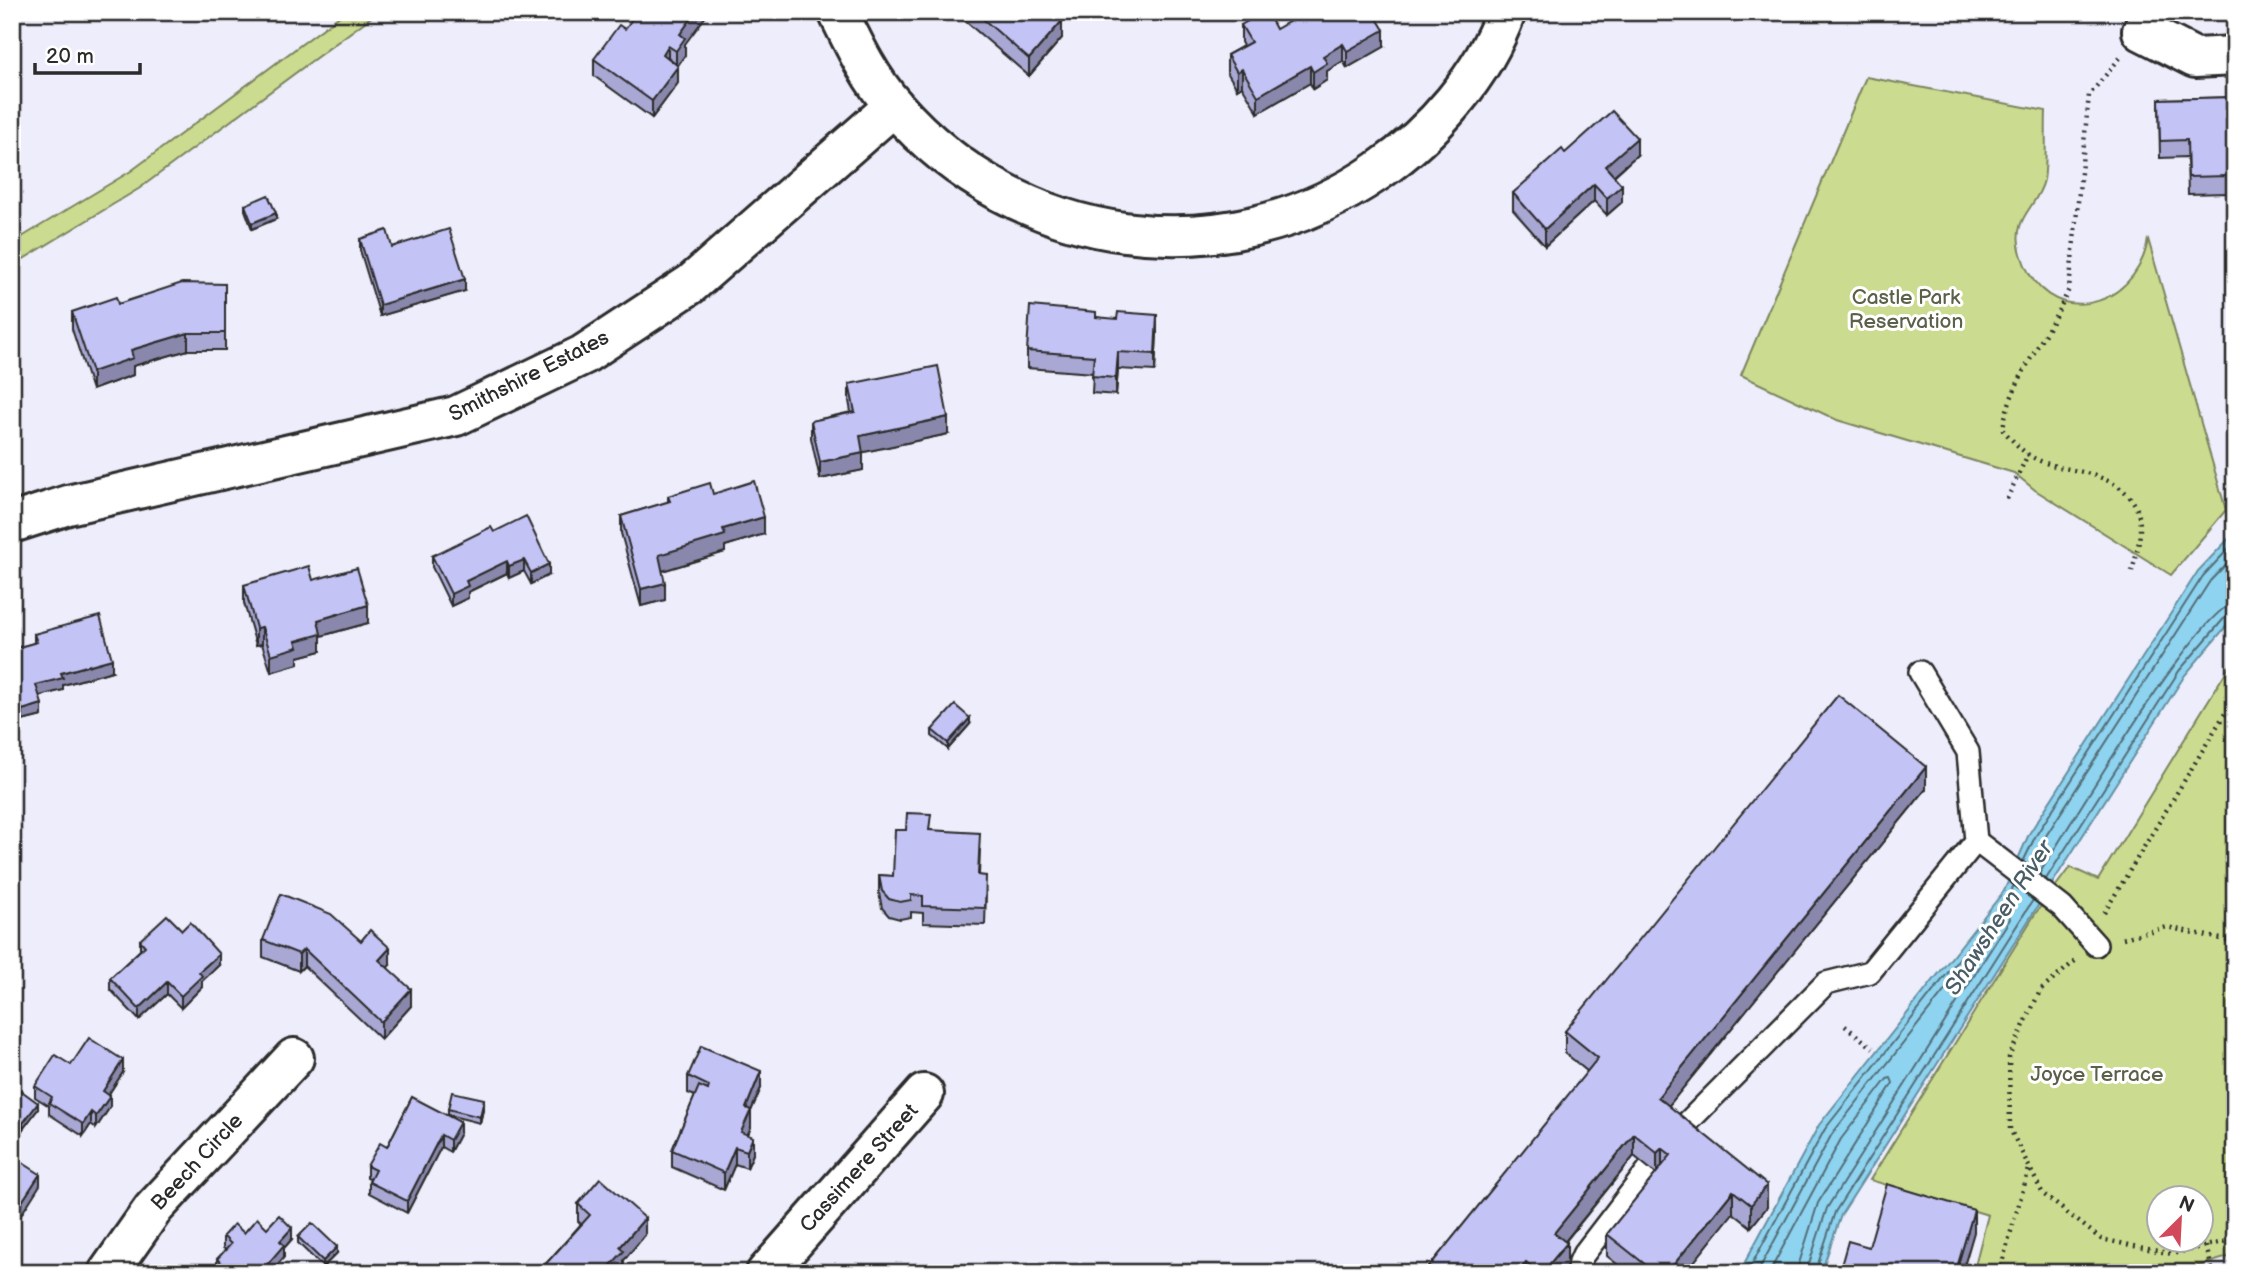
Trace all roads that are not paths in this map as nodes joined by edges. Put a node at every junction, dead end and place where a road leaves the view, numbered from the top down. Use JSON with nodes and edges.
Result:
{"nodes":[{"id":1,"x":838,"y":12,"type":"edge"},
{"id":2,"x":1506,"y":12,"type":"edge"},
{"id":3,"x":2148,"y":22,"type":"edge"},
{"id":4,"x":2235,"y":56,"type":"edge"},
{"id":5,"x":894,"y":106,"type":"junction"},
{"id":6,"x":12,"y":523,"type":"edge"},
{"id":7,"x":1920,"y":672,"type":"dead end"},
{"id":8,"x":1976,"y":841,"type":"junction"},
{"id":9,"x":2096,"y":945,"type":"road end"},
{"id":10,"x":294,"y":1058,"type":"dead end"},
{"id":11,"x":924,"y":1094,"type":"dead end"},
{"id":12,"x":1676,"y":1134,"type":"edge"},
{"id":13,"x":1648,"y":1169,"type":"edge"},
{"id":14,"x":1585,"y":1267,"type":"edge"},
{"id":15,"x":107,"y":1273,"type":"edge"},
{"id":16,"x":766,"y":1273,"type":"edge"}],
"edges":[{"from":1,"to":5,"type":"street"},
{"from":2,"to":5,"type":"street"},
{"from":3,"to":4,"type":"street"},
{"from":5,"to":6,"type":"street","name":"Smithshire Estates"},
{"from":7,"to":8,"type":"lane"},
{"from":8,"to":9,"type":"lane"},
{"from":8,"to":12,"type":"lane"},
{"from":10,"to":15,"type":"street","name":"Beech Circle"},
{"from":11,"to":16,"type":"street","name":"Cassimere Street"},
{"from":13,"to":14,"type":"lane"}]}
